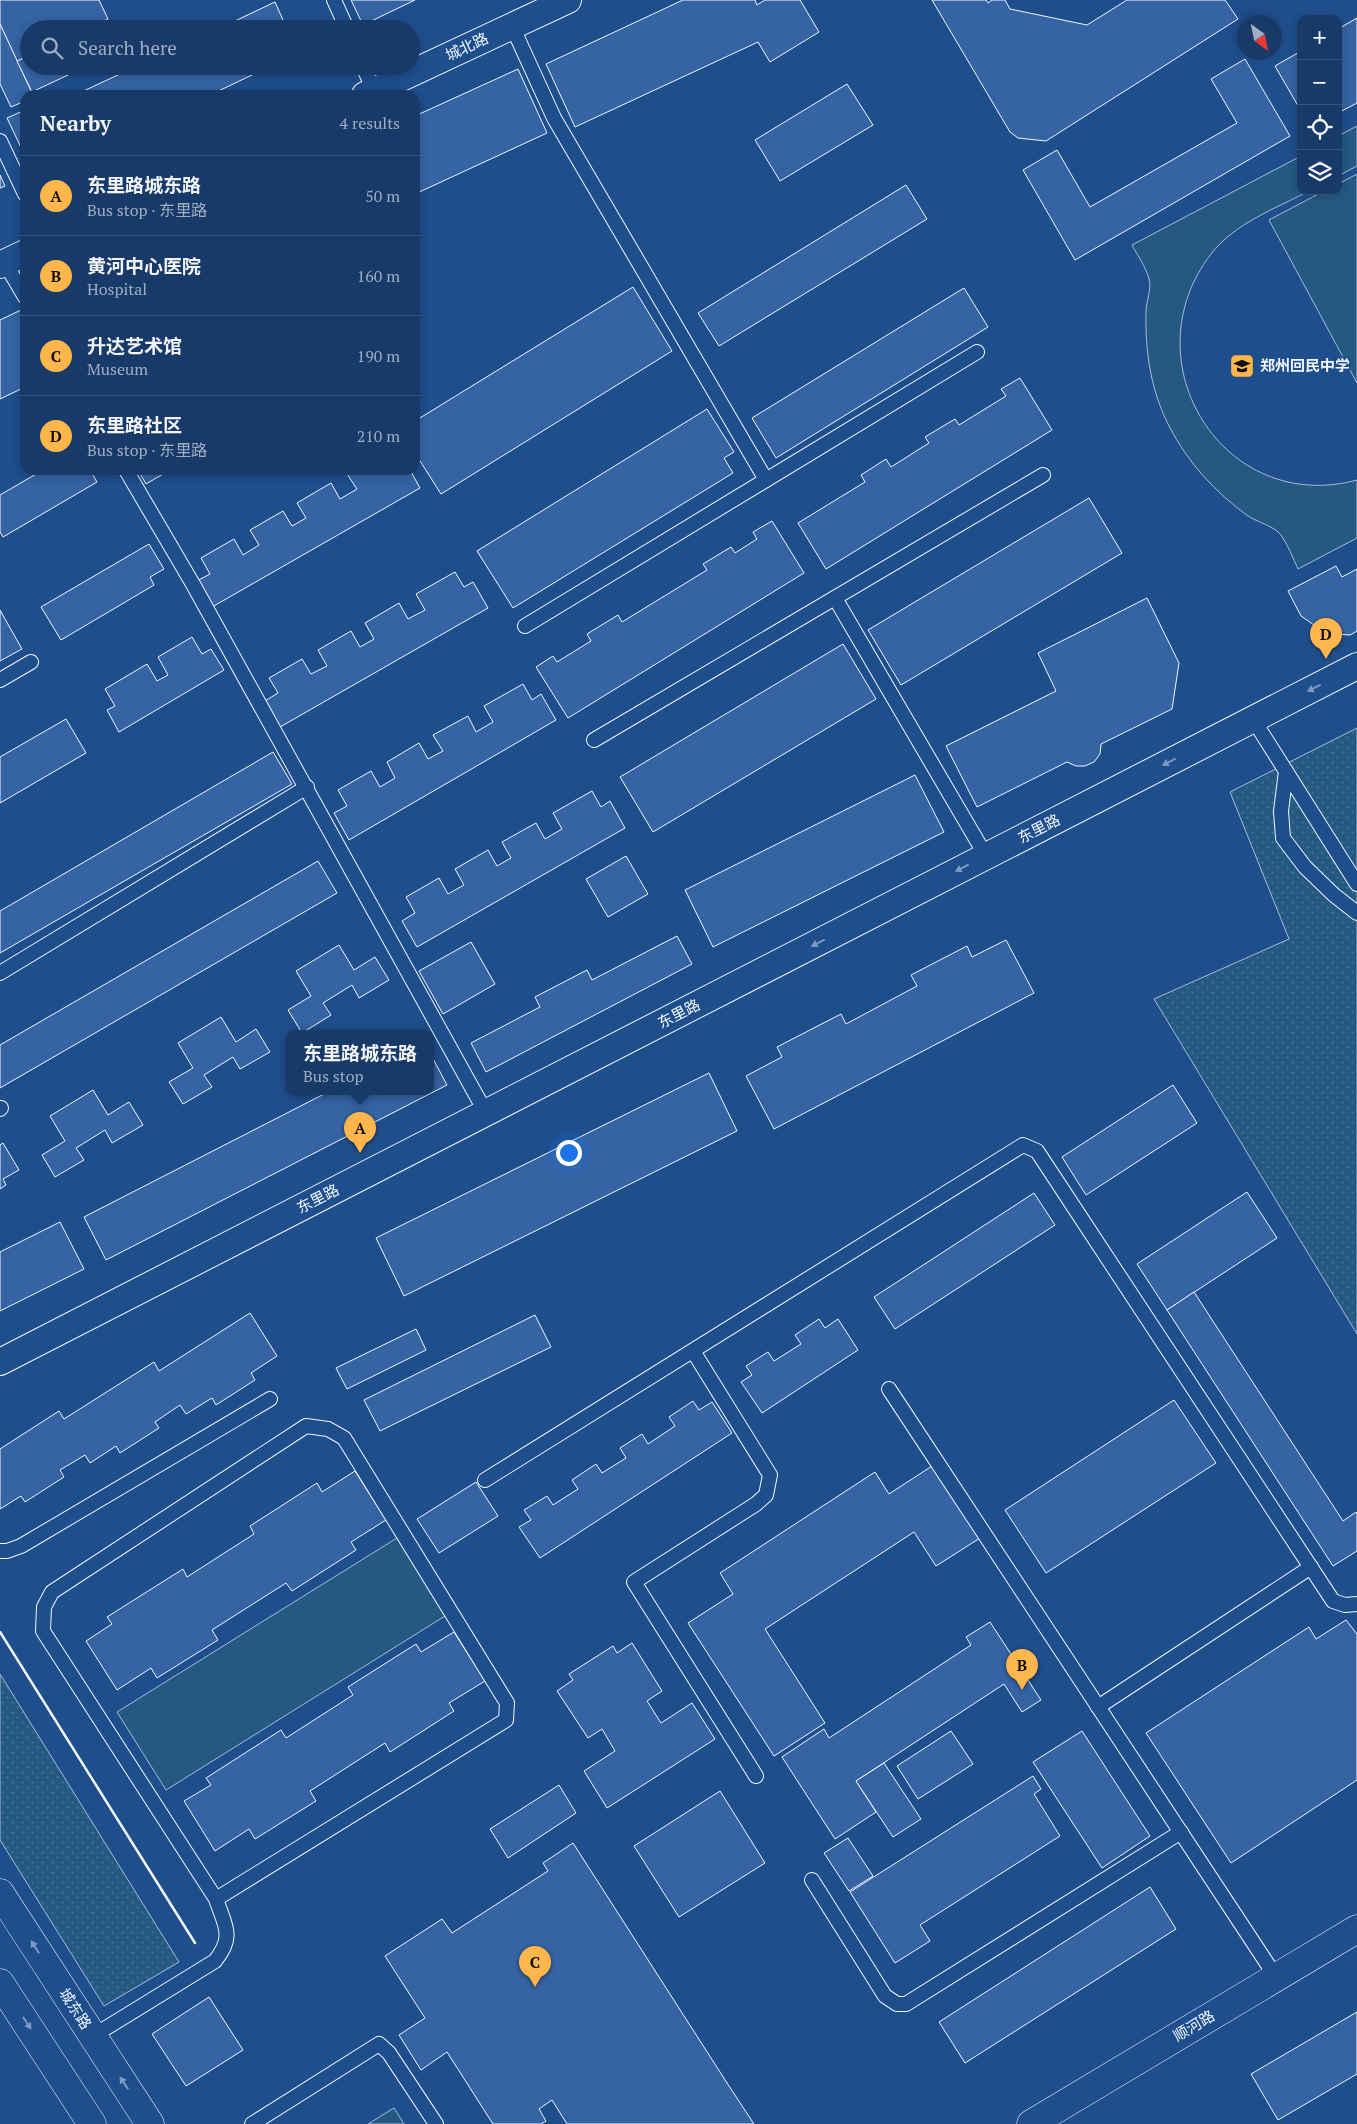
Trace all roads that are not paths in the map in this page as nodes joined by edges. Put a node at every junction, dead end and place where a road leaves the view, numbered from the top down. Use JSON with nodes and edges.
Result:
{"nodes":[{"id":1,"x":334,"y":0,"type":"edge"},
{"id":2,"x":568,"y":0,"type":"edge"},
{"id":3,"x":342,"y":20,"type":"edge"},
{"id":4,"x":512,"y":26,"type":"junction"},
{"id":5,"x":420,"y":69,"type":"edge"},
{"id":6,"x":365,"y":75,"type":"edge"},
{"id":7,"x":407,"y":75,"type":"edge"},
{"id":8,"x":368,"y":90,"type":"edge"},
{"id":9,"x":375,"y":90,"type":"edge"},
{"id":10,"x":0,"y":141,"type":"edge"},
{"id":11,"x":20,"y":183,"type":"edge"},
{"id":12,"x":10,"y":261,"type":"edge"},
{"id":13,"x":20,"y":285,"type":"edge"},
{"id":14,"x":977,"y":352,"type":"dead end"},
{"id":15,"x":129,"y":475,"type":"edge"},
{"id":16,"x":1043,"y":475,"type":"dead end"},
{"id":17,"x":766,"y":480,"type":"junction"},
{"id":18,"x":835,"y":598,"type":"junction"},
{"id":19,"x":525,"y":626,"type":"dead end"},
{"id":20,"x":32,"y":662,"type":"dead end"},
{"id":21,"x":1357,"y":666,"type":"edge"},
{"id":22,"x":0,"y":680,"type":"edge"},
{"id":23,"x":1253,"y":719,"type":"junction"},
{"id":24,"x":594,"y":740,"type":"dead end"},
{"id":25,"x":1286,"y":771,"type":"junction"},
{"id":26,"x":306,"y":787,"type":"junction"},
{"id":27,"x":986,"y":856,"type":"junction"},
{"id":28,"x":1357,"y":884,"type":"edge"},
{"id":29,"x":1357,"y":913,"type":"edge"},
{"id":30,"x":0,"y":973,"type":"edge"},
{"id":31,"x":486,"y":1113,"type":"junction"},
{"id":32,"x":693,"y":1351,"type":"junction"},
{"id":33,"x":0,"y":1362,"type":"edge"},
{"id":34,"x":889,"y":1389,"type":"dead end"},
{"id":35,"x":270,"y":1399,"type":"dead end"},
{"id":36,"x":485,"y":1480,"type":"dead end"},
{"id":37,"x":0,"y":1552,"type":"edge"},
{"id":38,"x":1311,"y":1567,"type":"junction"},
{"id":39,"x":1357,"y":1604,"type":"edge"},
{"id":40,"x":1098,"y":1707,"type":"junction"},
{"id":41,"x":756,"y":1776,"type":"dead end"},
{"id":42,"x":1181,"y":1832,"type":"junction"},
{"id":43,"x":812,"y":1880,"type":"dead end"},
{"id":44,"x":0,"y":1893,"type":"edge"},
{"id":45,"x":216,"y":1898,"type":"junction"},
{"id":46,"x":1357,"y":1929,"type":"edge"},
{"id":47,"x":1276,"y":1977,"type":"junction"},
{"id":48,"x":0,"y":1983,"type":"edge"},
{"id":49,"x":93,"y":2036,"type":"junction"},
{"id":50,"x":92,"y":2124,"type":"edge"},
{"id":51,"x":150,"y":2124,"type":"edge"},
{"id":52,"x":252,"y":2124,"type":"edge"},
{"id":53,"x":436,"y":2124,"type":"edge"},
{"id":54,"x":1031,"y":2124,"type":"edge"}],
"edges":[{"from":1,"to":3,"type":"lane"},
{"from":2,"to":4,"type":"street","name":"城北路"},
{"from":4,"to":5,"type":"street","name":"城北路"},
{"from":4,"to":17,"type":"lane"},
{"from":6,"to":8,"type":"lane"},
{"from":7,"to":9,"type":"street","name":"城北路"},
{"from":10,"to":11,"type":"lane"},
{"from":12,"to":13,"type":"lane"},
{"from":14,"to":17,"type":"lane"},
{"from":15,"to":26,"type":"lane"},
{"from":16,"to":18,"type":"lane"},
{"from":17,"to":19,"type":"lane"},
{"from":18,"to":24,"type":"lane"},
{"from":18,"to":27,"type":"lane"},
{"from":20,"to":22,"type":"lane"},
{"from":21,"to":23,"type":"street","name":"东里路","one_way":true},
{"from":23,"to":25,"type":"lane"},
{"from":23,"to":27,"type":"street","name":"东里路","one_way":true},
{"from":25,"to":28,"type":"lane"},
{"from":25,"to":29,"type":"lane"},
{"from":26,"to":30,"type":"lane"},
{"from":26,"to":31,"type":"lane"},
{"from":27,"to":31,"type":"street","name":"东里路","one_way":true},
{"from":31,"to":33,"type":"street","name":"东里路"},
{"from":32,"to":36,"type":"lane"},
{"from":32,"to":38,"type":"lane"},
{"from":32,"to":41,"type":"lane"},
{"from":34,"to":40,"type":"lane"},
{"from":35,"to":37,"type":"lane"},
{"from":38,"to":39,"type":"lane"},
{"from":38,"to":40,"type":"lane"},
{"from":40,"to":42,"type":"lane"},
{"from":42,"to":43,"type":"lane"},
{"from":42,"to":47,"type":"lane"},
{"from":49,"to":44,"type":"main road","name":"城东路","one_way":true},
{"from":45,"to":45,"type":"lane"},
{"from":45,"to":49,"type":"lane"},
{"from":46,"to":47,"type":"main road","name":"顺河路"},
{"from":47,"to":54,"type":"main road","name":"顺河路"},
{"from":48,"to":50,"type":"main road","one_way":true},
{"from":51,"to":49,"type":"main road","name":"城东路","one_way":true},
{"from":52,"to":53,"type":"lane"}]}
